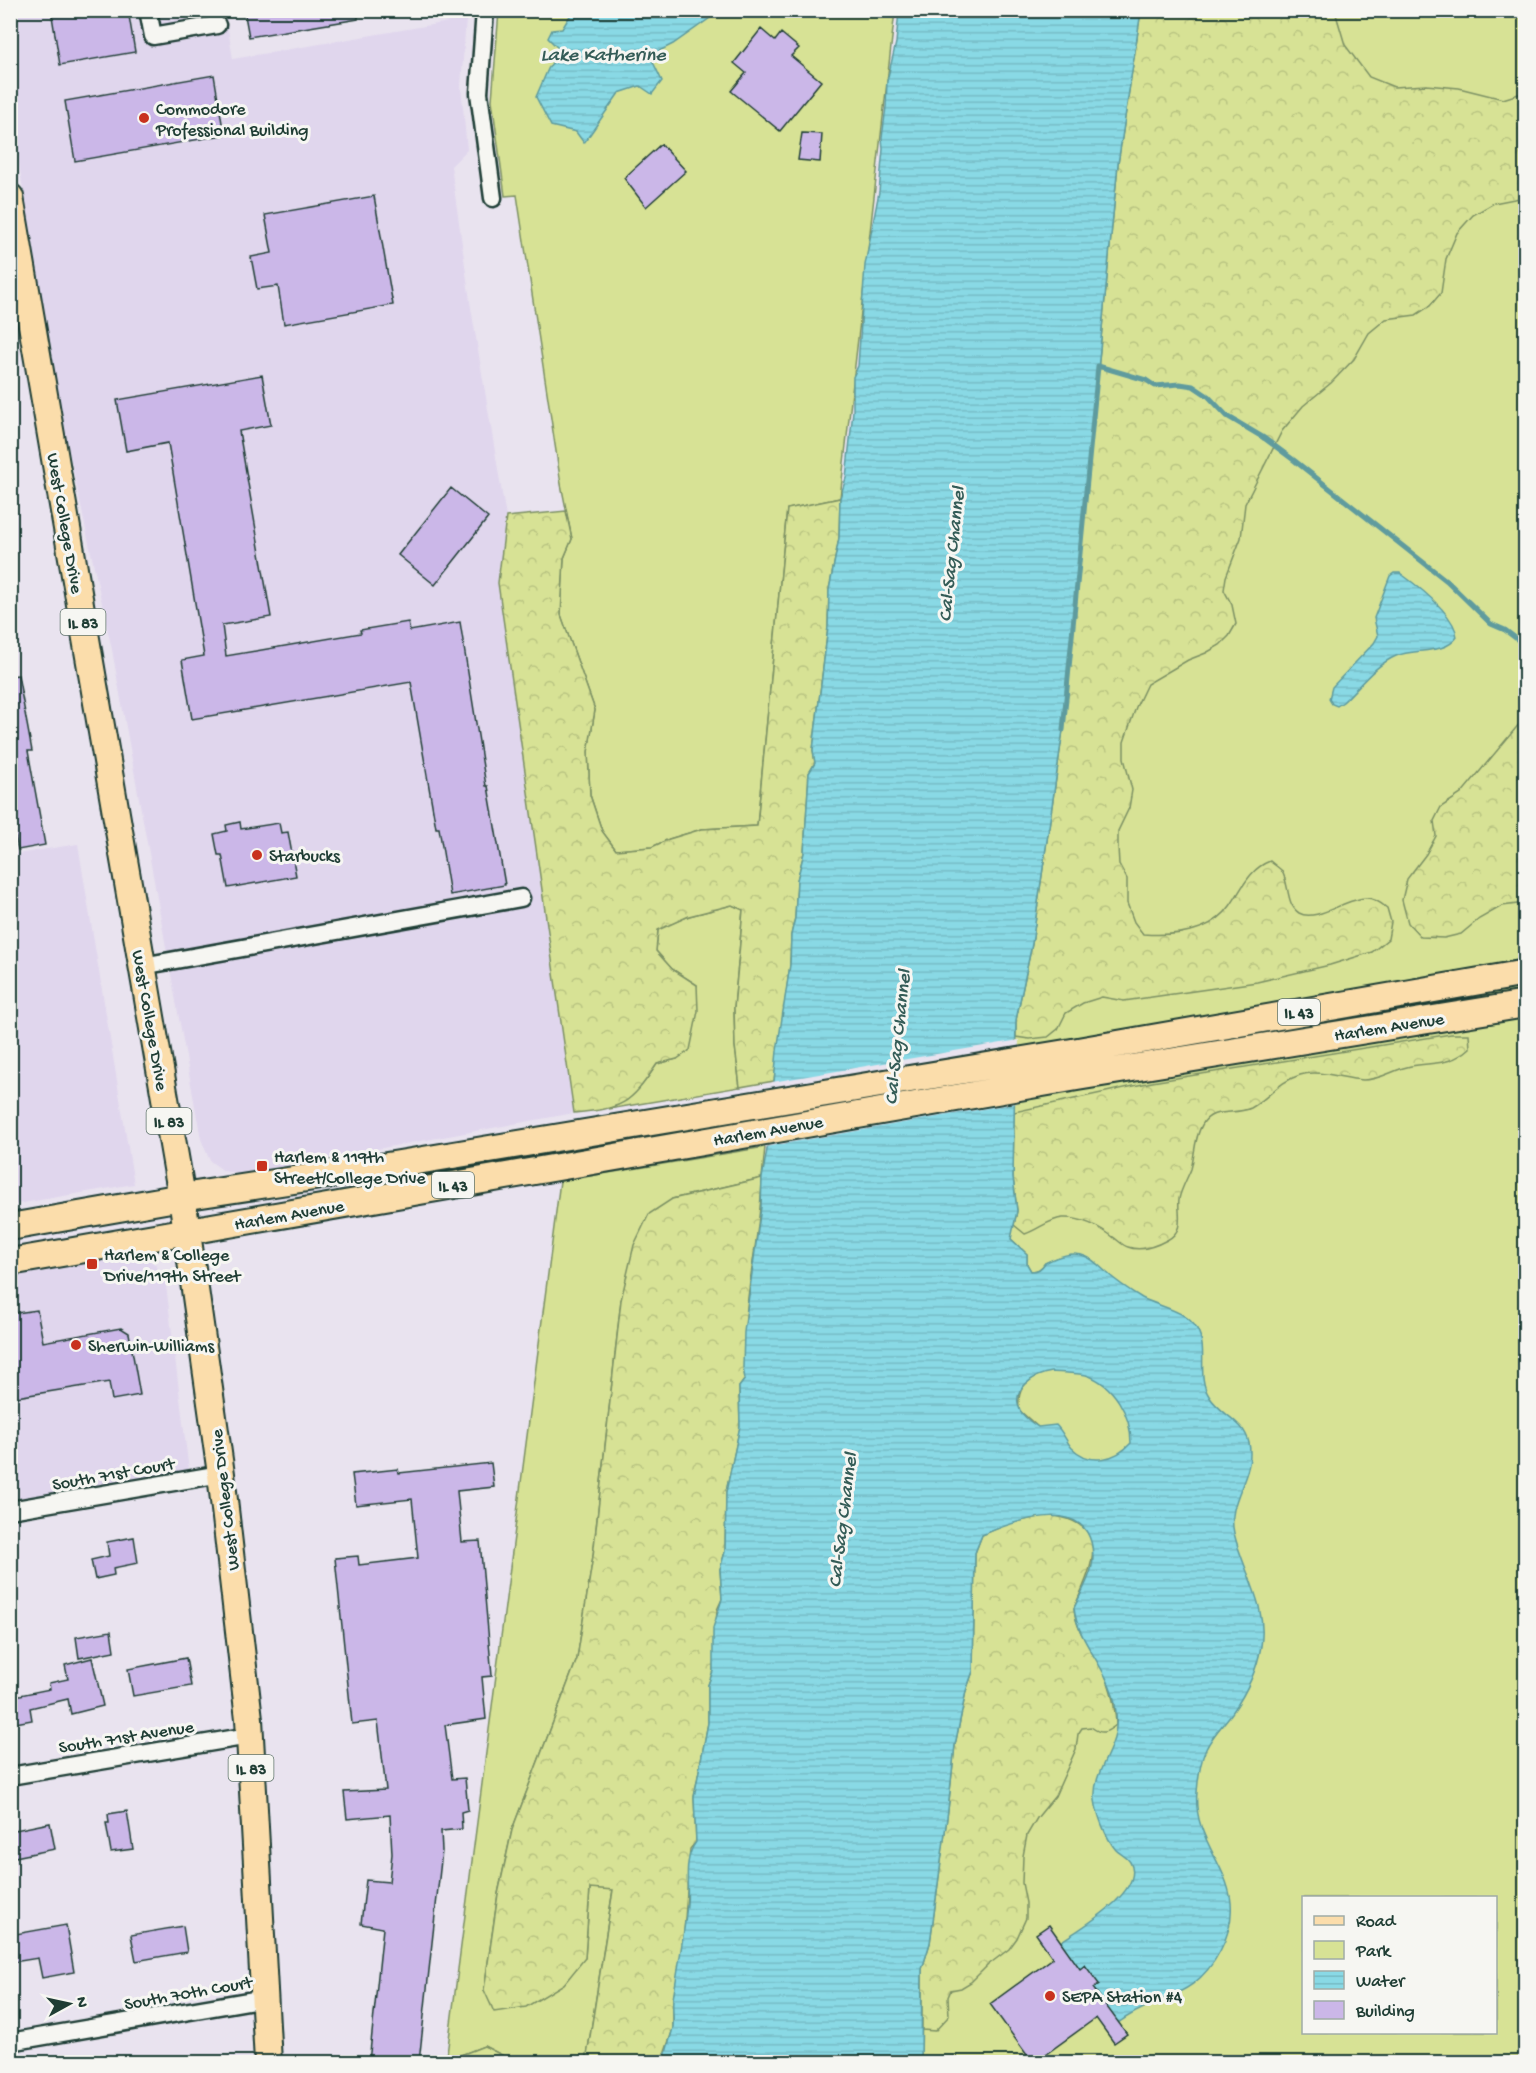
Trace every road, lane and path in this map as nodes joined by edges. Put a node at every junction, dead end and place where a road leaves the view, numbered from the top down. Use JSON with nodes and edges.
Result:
{"nodes":[{"id":1,"x":148,"y":10,"type":"edge"},
{"id":2,"x":485,"y":10,"type":"edge"},
{"id":3,"x":218,"y":25,"type":"dead end"},
{"id":4,"x":10,"y":197,"type":"edge"},
{"id":5,"x":493,"y":198,"type":"dead end"},
{"id":6,"x":521,"y":898,"type":"dead end"},
{"id":7,"x":142,"y":966,"type":"junction"},
{"id":8,"x":1526,"y":973,"type":"edge"},
{"id":9,"x":1526,"y":1004,"type":"edge"},
{"id":10,"x":182,"y":1197,"type":"junction"},
{"id":11,"x":10,"y":1227,"type":"edge"},
{"id":12,"x":187,"y":1232,"type":"junction"},
{"id":13,"x":10,"y":1262,"type":"edge"},
{"id":14,"x":222,"y":1474,"type":"junction"},
{"id":15,"x":10,"y":1510,"type":"edge"},
{"id":16,"x":249,"y":1736,"type":"junction"},
{"id":17,"x":10,"y":1776,"type":"edge"},
{"id":18,"x":265,"y":1998,"type":"junction"},
{"id":19,"x":10,"y":2042,"type":"edge"},
{"id":20,"x":268,"y":2062,"type":"edge"}],
"edges":[{"from":1,"to":3,"type":"street"},
{"from":2,"to":5,"type":"street"},
{"from":4,"to":7,"type":"main road","name":"West College Drive","number":"IL 83"},
{"from":6,"to":7,"type":"street"},
{"from":7,"to":10,"type":"main road","name":"West College Drive","number":"IL 83"},
{"from":8,"to":10,"type":"main road","name":"Harlem Avenue","number":"IL 43"},
{"from":9,"to":12,"type":"main road","name":"Harlem Avenue","number":"IL 43"},
{"from":10,"to":11,"type":"main road","name":"Harlem Avenue","number":"IL 43"},
{"from":10,"to":12,"type":"main road","name":"West College Drive","number":"IL 83"},
{"from":12,"to":13,"type":"main road","name":"Harlem Avenue","number":"IL 43"},
{"from":12,"to":14,"type":"main road","name":"West College Drive","number":"IL 83"},
{"from":14,"to":15,"type":"street","name":"South 71st Court"},
{"from":14,"to":16,"type":"main road","name":"West College Drive","number":"IL 83"},
{"from":16,"to":17,"type":"street","name":"South 71st Avenue"},
{"from":16,"to":18,"type":"main road","name":"West College Drive","number":"IL 83"},
{"from":18,"to":19,"type":"street","name":"South 70th Court"},
{"from":18,"to":20,"type":"main road","name":"West College Drive","number":"IL 83"}]}
